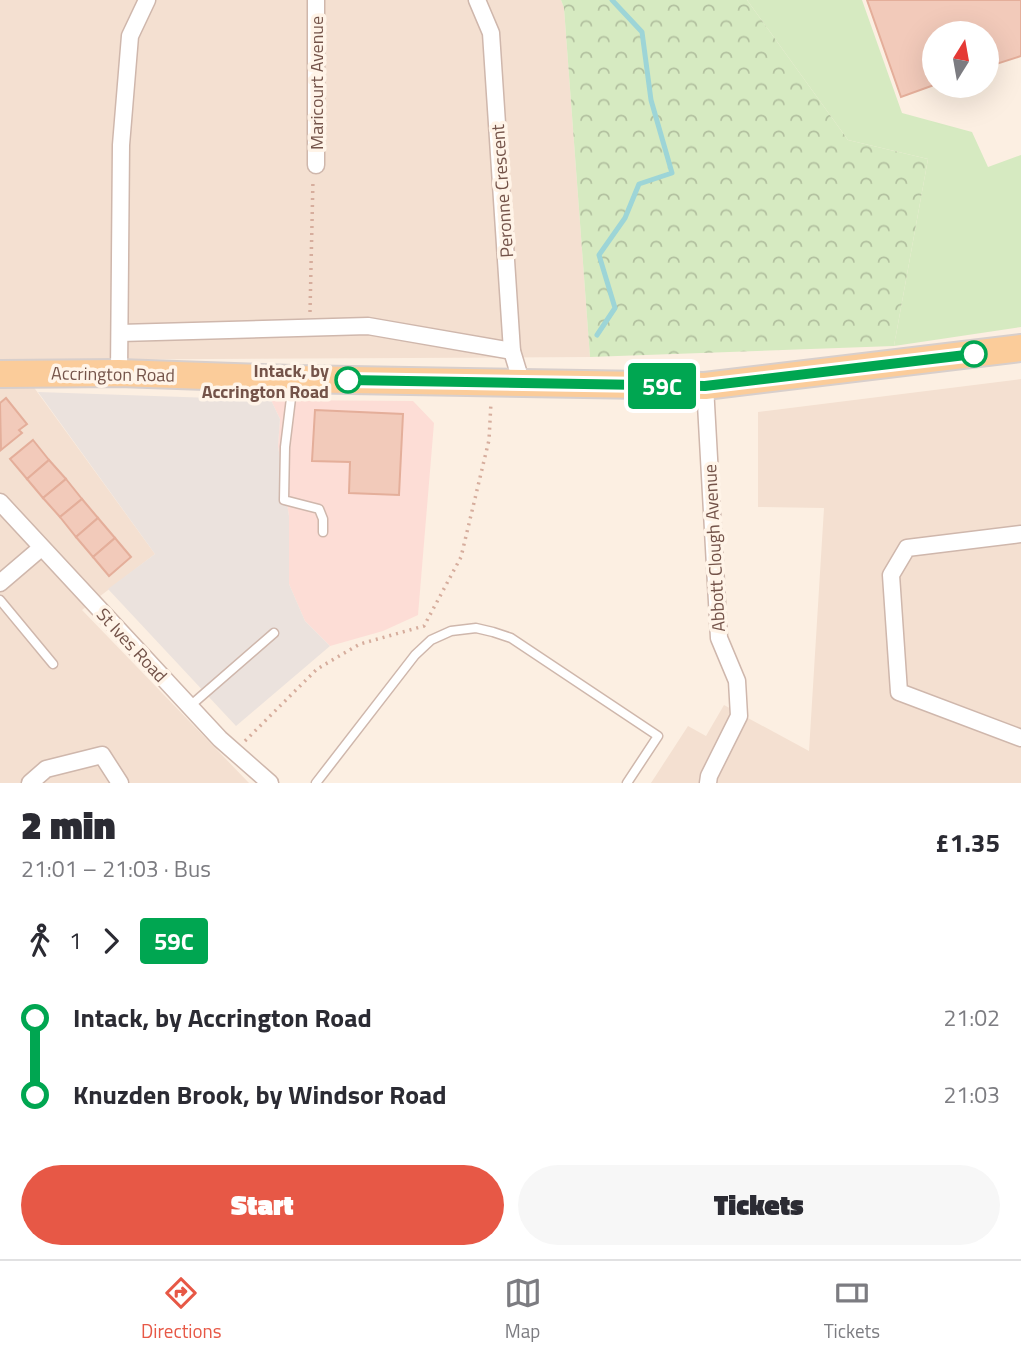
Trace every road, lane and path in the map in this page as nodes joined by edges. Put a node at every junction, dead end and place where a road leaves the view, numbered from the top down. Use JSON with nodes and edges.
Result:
{"nodes":[{"id":1,"x":147,"y":0,"type":"edge"},
{"id":2,"x":316,"y":0,"type":"edge"},
{"id":3,"x":477,"y":0,"type":"edge"},
{"id":4,"x":316,"y":165,"type":"joint"},
{"id":5,"x":309,"y":328,"type":"junction"},
{"id":6,"x":120,"y":333,"type":"junction"},
{"id":7,"x":1021,"y":348,"type":"edge"},
{"id":8,"x":512,"y":351,"type":"junction"},
{"id":9,"x":119,"y":373,"type":"junction"},
{"id":10,"x":0,"y":374,"type":"edge"},
{"id":11,"x":293,"y":379,"type":"junction"},
{"id":12,"x":491,"y":382,"type":"junction"},
{"id":13,"x":522,"y":384,"type":"junction"},
{"id":14,"x":705,"y":386,"type":"junction"},
{"id":15,"x":0,"y":502,"type":"edge"},
{"id":16,"x":323,"y":532,"type":"dead end"},
{"id":17,"x":1021,"y":534,"type":"edge"},
{"id":18,"x":41,"y":548,"type":"junction"},
{"id":19,"x":0,"y":583,"type":"edge"},
{"id":20,"x":0,"y":600,"type":"edge"},
{"id":21,"x":274,"y":633,"type":"dead end"},
{"id":22,"x":53,"y":664,"type":"dead end"},
{"id":23,"x":190,"y":706,"type":"junction"},
{"id":24,"x":1021,"y":738,"type":"edge"},
{"id":25,"x":234,"y":752,"type":"junction"},
{"id":26,"x":30,"y":783,"type":"edge"},
{"id":27,"x":120,"y":783,"type":"edge"},
{"id":28,"x":270,"y":783,"type":"edge"},
{"id":29,"x":316,"y":783,"type":"edge"},
{"id":30,"x":627,"y":783,"type":"edge"},
{"id":31,"x":708,"y":783,"type":"edge"}],
"edges":[{"from":1,"to":6,"type":"street"},
{"from":2,"to":4,"type":"street","name":"Maricourt Avenue"},
{"from":3,"to":8,"type":"street","name":"Peronne Crescent"},
{"from":4,"to":5,"type":"path"},
{"from":5,"to":6,"type":"street"},
{"from":5,"to":8,"type":"street"},
{"from":6,"to":9,"type":"street"},
{"from":7,"to":14,"type":"main road","name":"Accrington Road"},
{"from":8,"to":13,"type":"street","name":"Peronne Crescent"},
{"from":9,"to":10,"type":"main road","name":"Accrington Road"},
{"from":9,"to":11,"type":"main road","name":"Accrington Road"},
{"from":11,"to":12,"type":"main road","name":"Accrington Road"},
{"from":11,"to":16,"type":"lane"},
{"from":12,"to":13,"type":"main road","name":"Accrington Road"},
{"from":12,"to":25,"type":"path"},
{"from":13,"to":14,"type":"main road","name":"Accrington Road"},
{"from":14,"to":31,"type":"street","name":"Abbott Clough Avenue"},
{"from":15,"to":18,"type":"street","name":"St Ives Road"},
{"from":17,"to":24,"type":"street"},
{"from":18,"to":19,"type":"street"},
{"from":18,"to":23,"type":"street","name":"St Ives Road"},
{"from":20,"to":22,"type":"lane"},
{"from":21,"to":23,"type":"lane"},
{"from":23,"to":25,"type":"street","name":"St Ives Road"},
{"from":25,"to":28,"type":"street","name":"St Ives Road"},
{"from":26,"to":27,"type":"street"},
{"from":29,"to":30,"type":"lane"}]}
